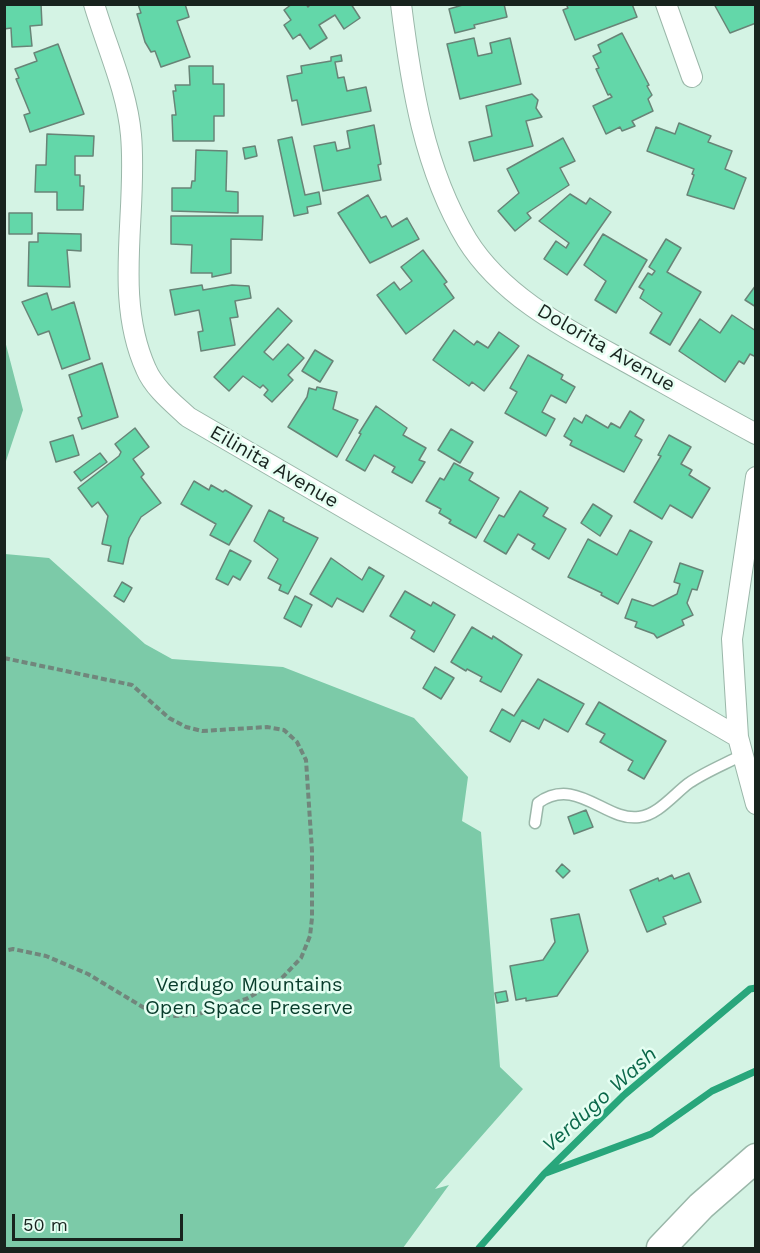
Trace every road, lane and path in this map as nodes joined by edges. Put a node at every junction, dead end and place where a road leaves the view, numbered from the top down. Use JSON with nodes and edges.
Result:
{"nodes":[{"id":1,"x":94,"y":4,"type":"edge"},
{"id":2,"x":401,"y":4,"type":"edge"},
{"id":3,"x":666,"y":4,"type":"edge"},
{"id":4,"x":692,"y":77,"type":"dead end"},
{"id":5,"x":756,"y":434,"type":"edge"},
{"id":6,"x":756,"y":477,"type":"edge"},
{"id":7,"x":4,"y":658,"type":"edge"},
{"id":8,"x":740,"y":746,"type":"junction"},
{"id":9,"x":756,"y":804,"type":"edge"},
{"id":10,"x":535,"y":823,"type":"dead end"},
{"id":11,"x":4,"y":951,"type":"edge"},
{"id":12,"x":756,"y":1158,"type":"edge"},
{"id":13,"x":661,"y":1248,"type":"edge"}],
"edges":[{"from":1,"to":8,"type":"street","name":"Eilinita Avenue"},
{"from":2,"to":5,"type":"street","name":"Dolorita Avenue"},
{"from":3,"to":4,"type":"street"},
{"from":6,"to":8,"type":"street"},
{"from":7,"to":11,"type":"path"},
{"from":8,"to":9,"type":"street"},
{"from":8,"to":10,"type":"lane"},
{"from":12,"to":13,"type":"main road"}]}
